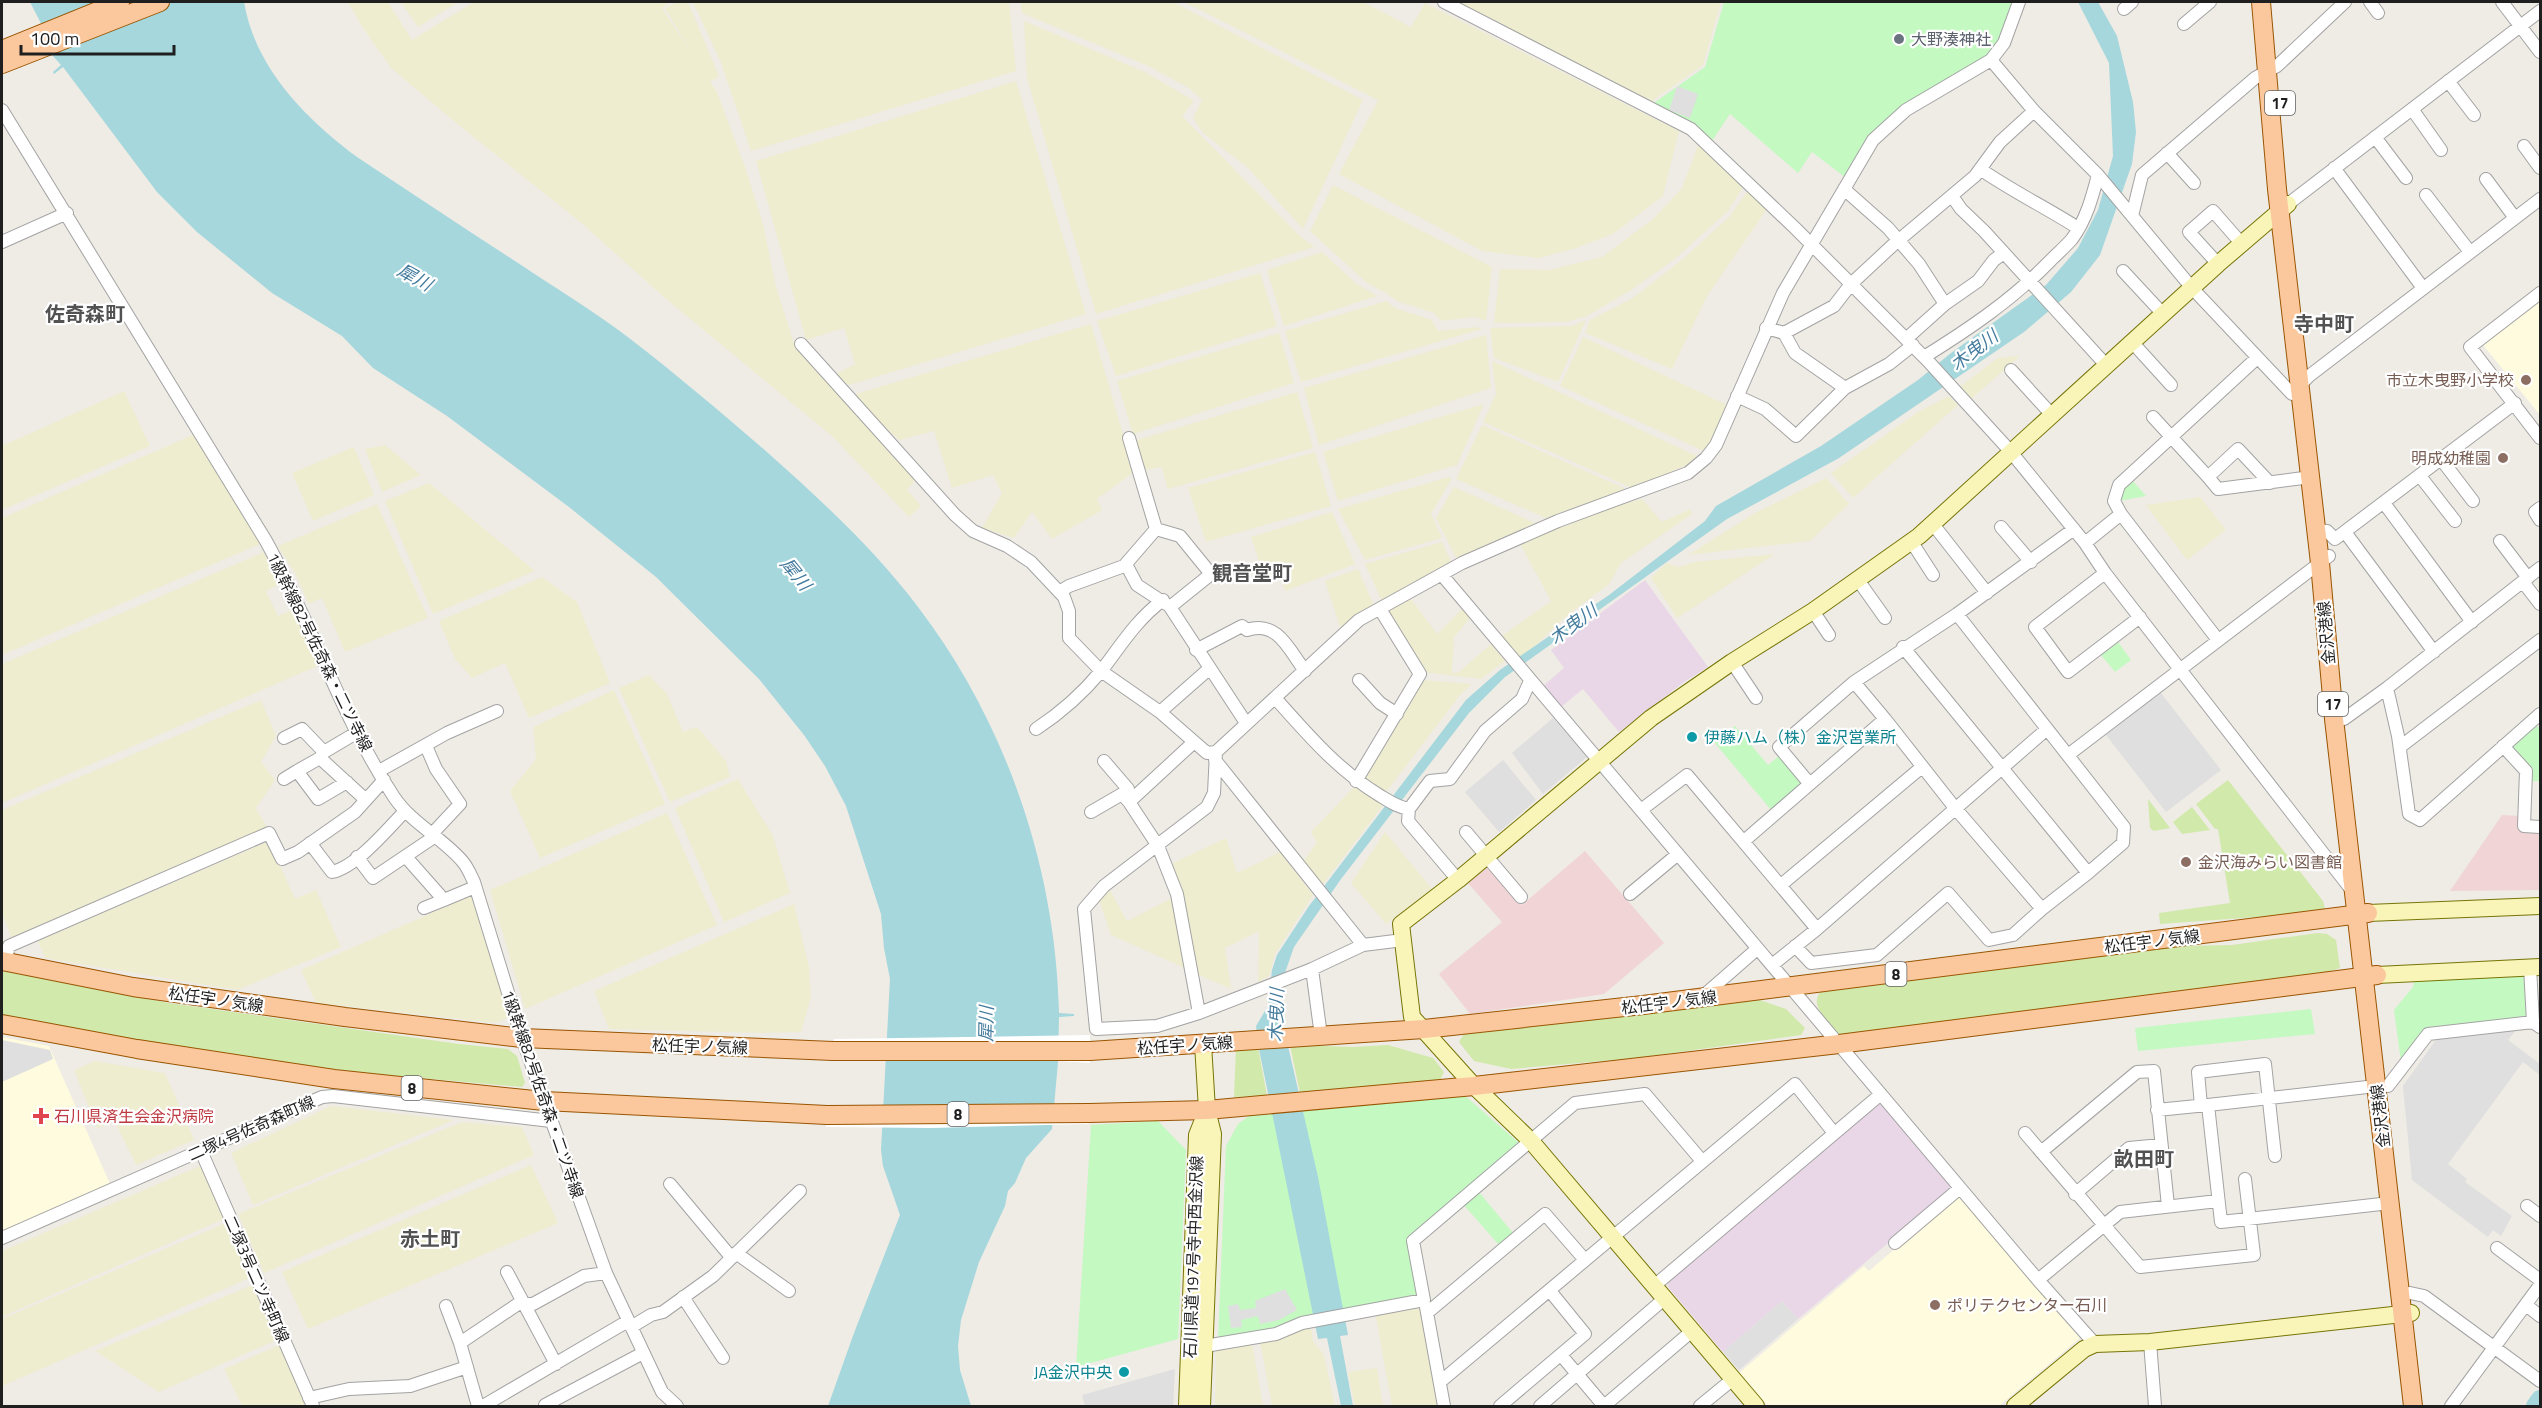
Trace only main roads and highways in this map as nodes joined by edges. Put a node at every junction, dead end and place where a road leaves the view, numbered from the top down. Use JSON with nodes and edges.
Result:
{"nodes":[{"id":1,"x":120,"y":2,"type":"edge"},
{"id":2,"x":160,"y":2,"type":"edge"},
{"id":3,"x":2261,"y":2,"type":"edge"},
{"id":4,"x":2271,"y":2,"type":"edge"},
{"id":5,"x":27,"y":47,"type":"junction"},
{"id":6,"x":2,"y":50,"type":"edge"},
{"id":7,"x":2,"y":64,"type":"edge"},
{"id":8,"x":2272,"y":68,"type":"junction"},
{"id":9,"x":2304,"y":380,"type":"junction"},
{"id":10,"x":2329,"y":531,"type":"junction"},
{"id":11,"x":2361,"y":908,"type":"junction"},
{"id":12,"x":3,"y":962,"type":"edge"},
{"id":13,"x":2371,"y":976,"type":"junction"},
{"id":14,"x":2,"y":1024,"type":"edge"},
{"id":15,"x":2382,"y":1086,"type":"junction"},
{"id":16,"x":2406,"y":1293,"type":"junction"},
{"id":17,"x":2407,"y":1314,"type":"junction"},
{"id":18,"x":2413,"y":1407,"type":"edge"},
{"id":19,"x":2422,"y":1407,"type":"edge"}],
"edges":[{"from":1,"to":5,"type":"main road"},
{"from":2,"to":5,"type":"main road"},
{"from":3,"to":8,"type":"main road","name":"金沢港線","number":"17"},
{"from":4,"to":8,"type":"main road","name":"金沢港線","number":"17"},
{"from":5,"to":6,"type":"main road"},
{"from":5,"to":7,"type":"main road"},
{"from":8,"to":9,"type":"main road","name":"金沢港線","number":"17"},
{"from":9,"to":10,"type":"main road","name":"金沢港線","number":"17"},
{"from":9,"to":10,"type":"main road","name":"金沢港線","number":"17"},
{"from":10,"to":11,"type":"main road","name":"金沢港線","number":"17"},
{"from":11,"to":12,"type":"main road","name":"松任宇ノ気線","number":"8"},
{"from":11,"to":13,"type":"main road","name":"金沢港線","number":"17"},
{"from":13,"to":14,"type":"main road","number":"8"},
{"from":13,"to":15,"type":"main road","name":"金沢港線","number":"17"},
{"from":15,"to":16,"type":"main road","name":"金沢港線","number":"17"},
{"from":15,"to":16,"type":"main road","name":"金沢港線","number":"17"},
{"from":16,"to":17,"type":"main road","name":"金沢港線","number":"17"},
{"from":17,"to":18,"type":"main road","name":"金沢港線","number":"17"},
{"from":17,"to":19,"type":"main road","name":"金沢港線","number":"17"}]}
